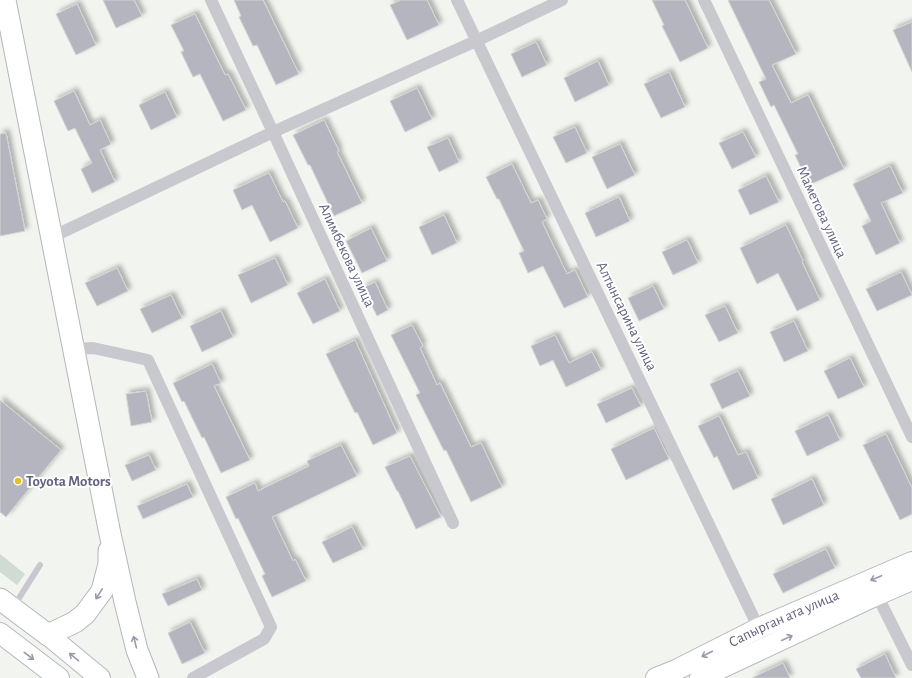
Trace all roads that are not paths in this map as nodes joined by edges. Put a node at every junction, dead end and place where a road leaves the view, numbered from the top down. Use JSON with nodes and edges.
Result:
{"nodes":[{"id":1,"x":5,"y":0,"type":"edge"},
{"id":2,"x":211,"y":0,"type":"edge"},
{"id":3,"x":457,"y":0,"type":"edge"},
{"id":4,"x":562,"y":0,"type":"edge"},
{"id":5,"x":704,"y":0,"type":"edge"},
{"id":6,"x":476,"y":41,"type":"junction"},
{"id":7,"x":273,"y":132,"type":"junction"},
{"id":8,"x":52,"y":237,"type":"junction"},
{"id":9,"x":74,"y":349,"type":"junction"},
{"id":10,"x":912,"y":437,"type":"edge"},
{"id":11,"x":453,"y":523,"type":"dead end"},
{"id":12,"x":110,"y":529,"type":"junction"},
{"id":13,"x":912,"y":562,"type":"edge"},
{"id":14,"x":40,"y":565,"type":"dead end"},
{"id":15,"x":912,"y":580,"type":"edge"},
{"id":16,"x":878,"y":596,"type":"junction"},
{"id":17,"x":6,"y":604,"type":"edge"},
{"id":18,"x":759,"y":628,"type":"junction"},
{"id":19,"x":0,"y":633,"type":"edge"},
{"id":20,"x":48,"y":635,"type":"junction"},
{"id":21,"x":767,"y":647,"type":"junction"},
{"id":22,"x":912,"y":665,"type":"edge"},
{"id":23,"x":59,"y":678,"type":"edge"},
{"id":24,"x":100,"y":678,"type":"edge"},
{"id":25,"x":148,"y":678,"type":"edge"},
{"id":26,"x":193,"y":678,"type":"edge"},
{"id":27,"x":656,"y":678,"type":"edge"},
{"id":28,"x":700,"y":678,"type":"edge"}],
"edges":[{"from":1,"to":8,"type":"highway"},
{"from":2,"to":7,"type":"street","name":"Алимбекова улица"},
{"from":3,"to":6,"type":"street","name":"Алтынсарина улица"},
{"from":4,"to":6,"type":"street"},
{"from":5,"to":10,"type":"street","name":"Маметова улица"},
{"from":6,"to":7,"type":"street"},
{"from":6,"to":18,"type":"street","name":"Алтынсарина улица"},
{"from":7,"to":8,"type":"street"},
{"from":7,"to":11,"type":"street","name":"Алимбекова улица"},
{"from":8,"to":9,"type":"highway"},
{"from":9,"to":12,"type":"highway"},
{"from":9,"to":26,"type":"street"},
{"from":12,"to":20,"type":"highway","one_way":true},
{"from":25,"to":12,"type":"highway","one_way":true},
{"from":13,"to":18,"type":"main road","name":"Сапырган ата улица","one_way":true},
{"from":14,"to":17,"type":"lane"},
{"from":15,"to":16,"type":"main road","name":"Сапырган ата улица"},
{"from":21,"to":16,"type":"main road","name":"Сапырган ата улица","one_way":true},
{"from":16,"to":22,"type":"street"},
{"from":17,"to":20,"type":"highway"},
{"from":18,"to":21,"type":"street","name":"Алтынсарина улица"},
{"from":18,"to":27,"type":"main road","name":"Сапырган ата улица","one_way":true},
{"from":19,"to":23,"type":"main road","one_way":true},
{"from":24,"to":20,"type":"main road","one_way":true},
{"from":21,"to":28,"type":"main road","name":"Сапырган ата улица"}]}
